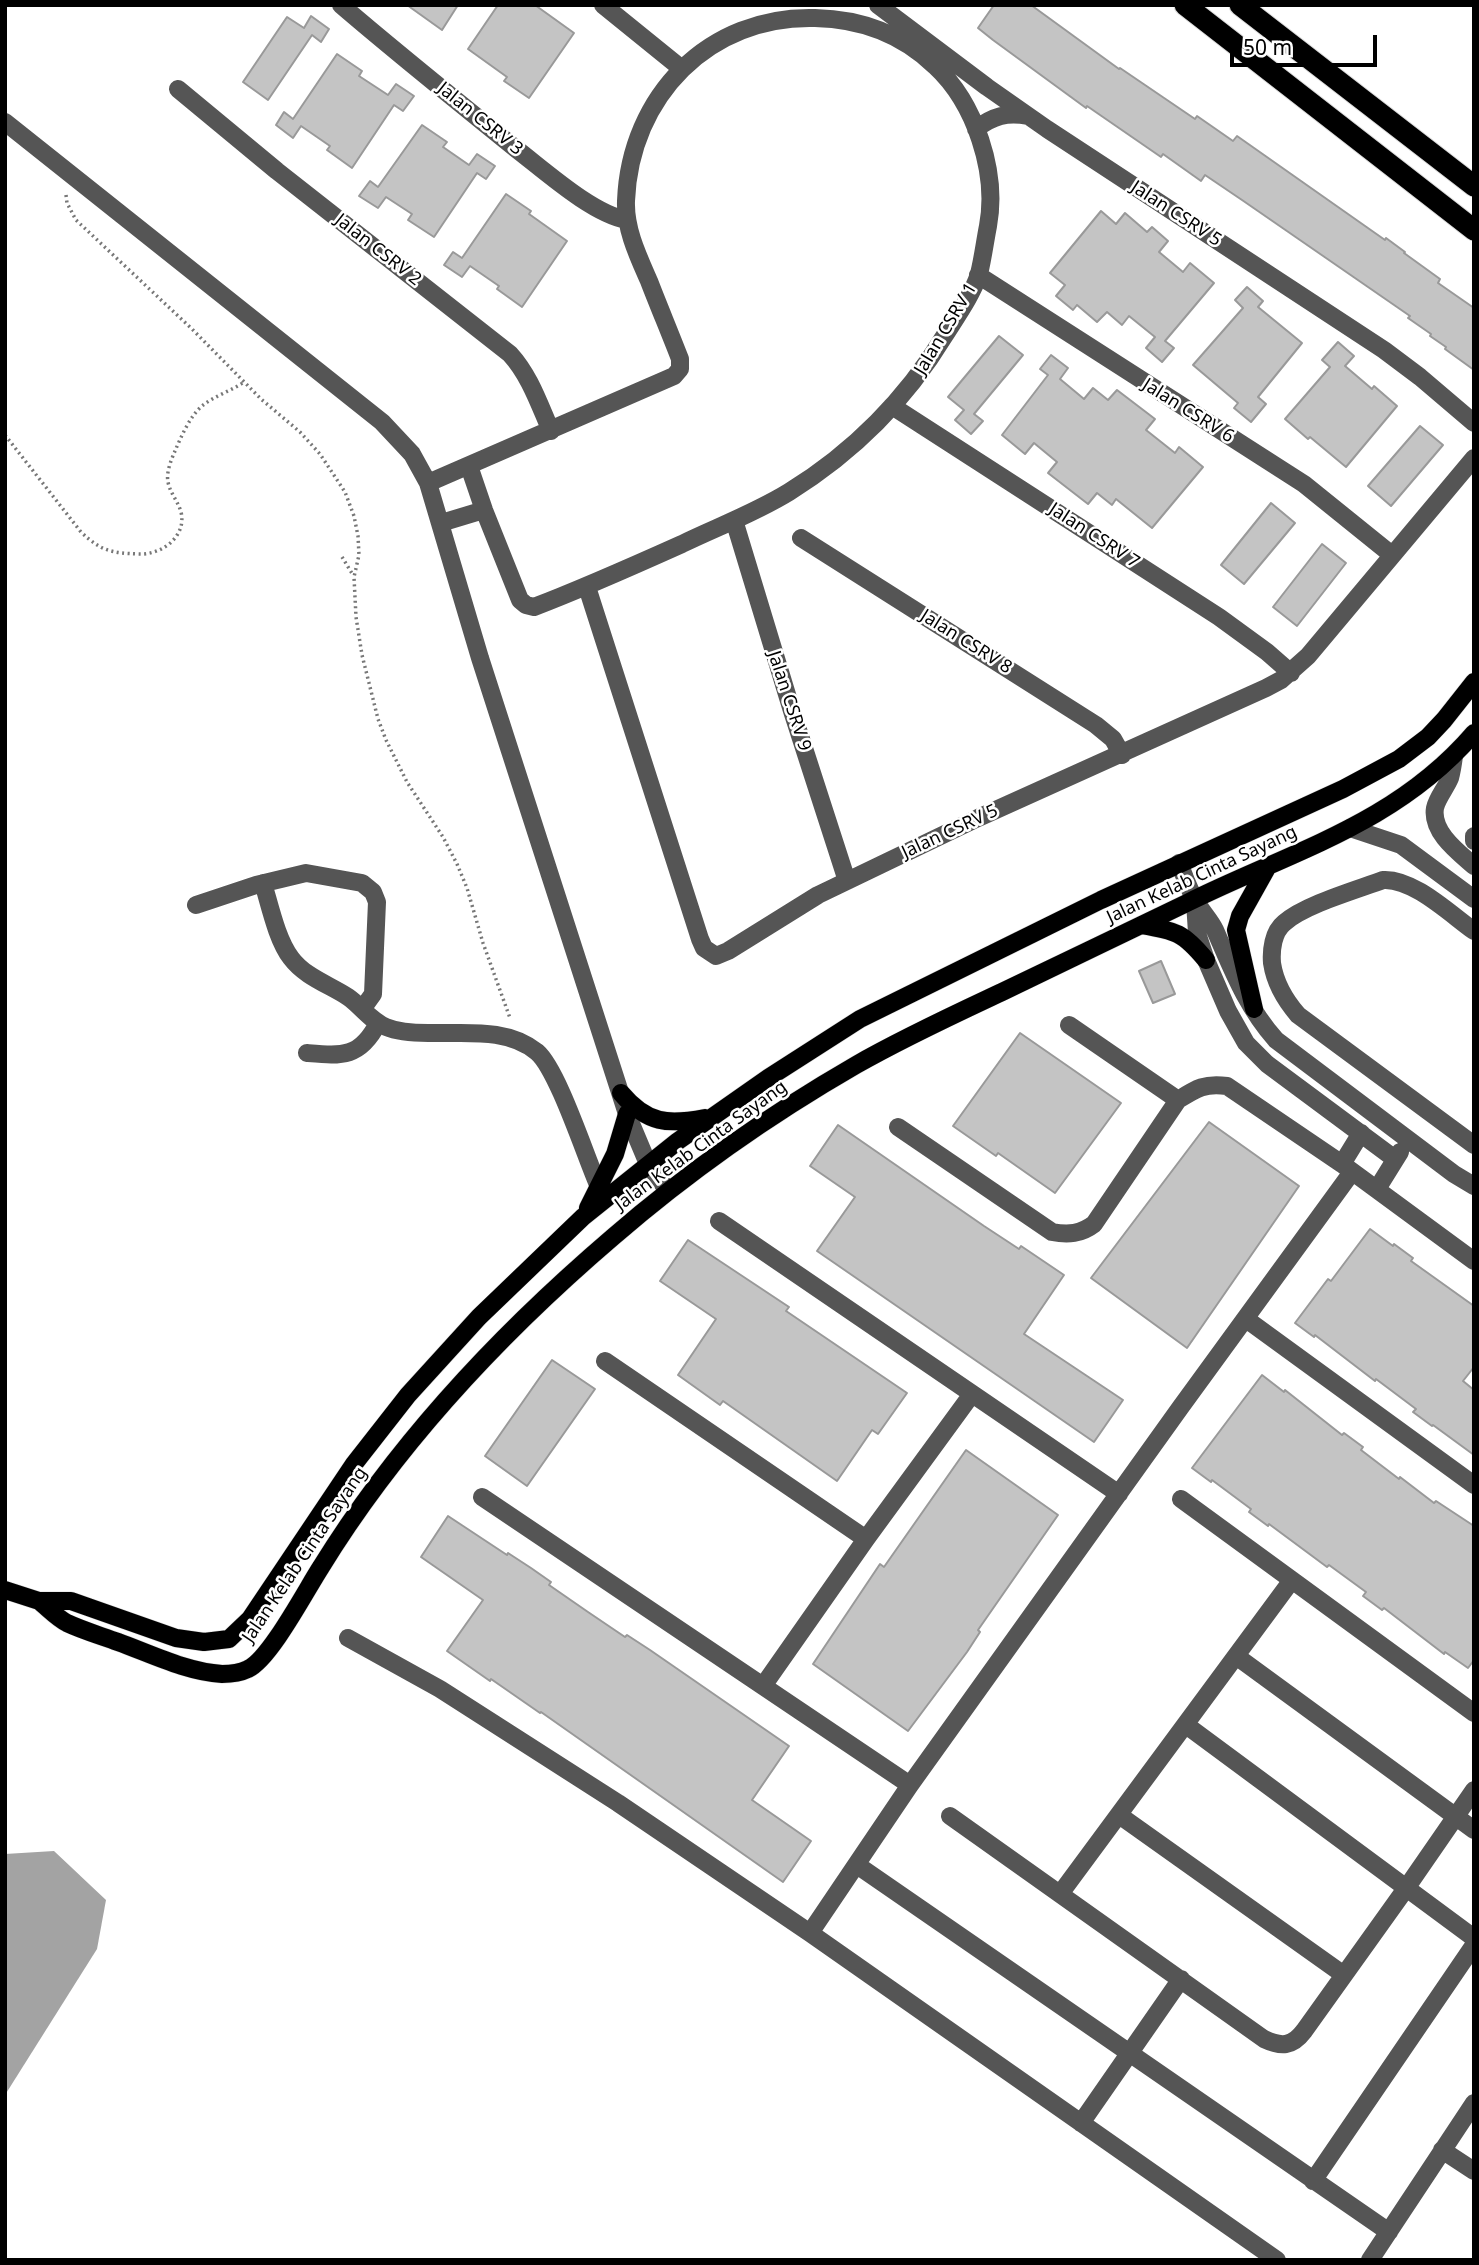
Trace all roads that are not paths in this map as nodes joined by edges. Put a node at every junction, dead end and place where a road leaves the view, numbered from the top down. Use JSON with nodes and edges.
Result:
{"nodes":[{"id":1,"x":341,"y":5,"type":"edge"},
{"id":2,"x":603,"y":5,"type":"edge"},
{"id":3,"x":1185,"y":5,"type":"edge"},
{"id":4,"x":1240,"y":5,"type":"edge"},
{"id":5,"x":883,"y":9,"type":"edge"},
{"id":6,"x":852,"y":13,"type":"edge"},
{"id":7,"x":682,"y":69,"type":"junction"},
{"id":8,"x":178,"y":89,"type":"dead end"},
{"id":9,"x":1028,"y":116,"type":"junction"},
{"id":10,"x":5,"y":122,"type":"edge"},
{"id":11,"x":976,"y":129,"type":"junction"},
{"id":12,"x":1474,"y":186,"type":"edge"},
{"id":13,"x":627,"y":220,"type":"junction"},
{"id":14,"x":1474,"y":230,"type":"edge"},
{"id":15,"x":978,"y":275,"type":"junction"},
{"id":16,"x":892,"y":406,"type":"junction"},
{"id":17,"x":1474,"y":423,"type":"edge"},
{"id":18,"x":551,"y":431,"type":"junction"},
{"id":19,"x":1474,"y":458,"type":"edge"},
{"id":20,"x":469,"y":466,"type":"junction"},
{"id":21,"x":428,"y":483,"type":"junction"},
{"id":22,"x":484,"y":510,"type":"junction"},
{"id":23,"x":734,"y":520,"type":"junction"},
{"id":24,"x":440,"y":523,"type":"junction"},
{"id":25,"x":801,"y":538,"type":"dead end"},
{"id":26,"x":1392,"y":555,"type":"junction"},
{"id":27,"x":587,"y":587,"type":"junction"},
{"id":28,"x":1291,"y":673,"type":"junction"},
{"id":29,"x":1474,"y":682,"type":"edge"},
{"id":30,"x":1474,"y":733,"type":"edge"},
{"id":31,"x":1122,"y":755,"type":"junction"},
{"id":32,"x":1454,"y":756,"type":"junction"},
{"id":33,"x":1350,"y":828,"type":"junction"},
{"id":34,"x":1179,"y":863,"type":"junction"},
{"id":35,"x":1268,"y":866,"type":"junction"},
{"id":36,"x":1474,"y":866,"type":"edge"},
{"id":37,"x":847,"y":881,"type":"junction"},
{"id":38,"x":263,"y":883,"type":"junction"},
{"id":39,"x":1195,"y":899,"type":"junction"},
{"id":40,"x":1474,"y":899,"type":"edge"},
{"id":41,"x":195,"y":905,"type":"dead end"},
{"id":42,"x":1141,"y":925,"type":"junction"},
{"id":43,"x":1474,"y":931,"type":"edge"},
{"id":44,"x":1206,"y":960,"type":"junction"},
{"id":45,"x":363,"y":1008,"type":"junction"},
{"id":46,"x":1254,"y":1009,"type":"junction"},
{"id":47,"x":378,"y":1023,"type":"junction"},
{"id":48,"x":1069,"y":1025,"type":"dead end"},
{"id":49,"x":307,"y":1052,"type":"dead end"},
{"id":50,"x":621,"y":1093,"type":"junction"},
{"id":51,"x":1178,"y":1100,"type":"junction"},
{"id":52,"x":627,"y":1114,"type":"junction"},
{"id":53,"x":712,"y":1117,"type":"junction"},
{"id":54,"x":898,"y":1127,"type":"dead end"},
{"id":55,"x":1361,"y":1133,"type":"junction"},
{"id":56,"x":1408,"y":1140,"type":"junction"},
{"id":57,"x":1474,"y":1145,"type":"edge"},
{"id":58,"x":1395,"y":1160,"type":"junction"},
{"id":59,"x":648,"y":1164,"type":"junction"},
{"id":60,"x":1347,"y":1168,"type":"junction"},
{"id":61,"x":1474,"y":1186,"type":"edge"},
{"id":62,"x":599,"y":1187,"type":"junction"},
{"id":63,"x":1377,"y":1189,"type":"junction"},
{"id":64,"x":668,"y":1191,"type":"junction"},
{"id":65,"x":583,"y":1217,"type":"junction"},
{"id":66,"x":719,"y":1221,"type":"dead end"},
{"id":67,"x":1474,"y":1261,"type":"edge"},
{"id":68,"x":1246,"y":1319,"type":"junction"},
{"id":69,"x":605,"y":1361,"type":"dead end"},
{"id":70,"x":972,"y":1394,"type":"junction"},
{"id":71,"x":1474,"y":1485,"type":"edge"},
{"id":72,"x":1119,"y":1494,"type":"junction"},
{"id":73,"x":482,"y":1497,"type":"dead end"},
{"id":74,"x":1181,"y":1499,"type":"dead end"},
{"id":75,"x":866,"y":1539,"type":"junction"},
{"id":76,"x":1292,"y":1580,"type":"junction"},
{"id":77,"x":5,"y":1590,"type":"edge"},
{"id":78,"x":39,"y":1601,"type":"junction"},
{"id":79,"x":348,"y":1638,"type":"dead end"},
{"id":80,"x":1236,"y":1656,"type":"junction"},
{"id":81,"x":764,"y":1686,"type":"junction"},
{"id":82,"x":1474,"y":1713,"type":"edge"},
{"id":83,"x":1186,"y":1725,"type":"junction"},
{"id":84,"x":910,"y":1785,"type":"junction"},
{"id":85,"x":1474,"y":1790,"type":"edge"},
{"id":86,"x":1119,"y":1815,"type":"junction"},
{"id":87,"x":950,"y":1816,"type":"dead end"},
{"id":88,"x":1455,"y":1817,"type":"junction"},
{"id":89,"x":1474,"y":1830,"type":"edge"},
{"id":90,"x":857,"y":1865,"type":"junction"},
{"id":91,"x":1407,"y":1887,"type":"junction"},
{"id":92,"x":1060,"y":1894,"type":"junction"},
{"id":93,"x":810,"y":1933,"type":"junction"},
{"id":94,"x":1474,"y":1938,"type":"edge"},
{"id":95,"x":1474,"y":1945,"type":"edge"},
{"id":96,"x":1344,"y":1975,"type":"junction"},
{"id":97,"x":1181,"y":1979,"type":"junction"},
{"id":98,"x":1130,"y":2053,"type":"junction"},
{"id":99,"x":1474,"y":2103,"type":"edge"},
{"id":100,"x":1081,"y":2123,"type":"junction"},
{"id":101,"x":1442,"y":2150,"type":"junction"},
{"id":102,"x":1474,"y":2171,"type":"edge"},
{"id":103,"x":1313,"y":2181,"type":"junction"},
{"id":104,"x":1389,"y":2232,"type":"junction"},
{"id":105,"x":1277,"y":2260,"type":"edge"},
{"id":106,"x":1370,"y":2260,"type":"edge"}],
"edges":[{"from":1,"to":13,"type":"street","name":"Jalan CSRV 3"},
{"from":2,"to":7,"type":"street"},
{"from":3,"to":14,"type":"highway"},
{"from":4,"to":12,"type":"highway"},
{"from":5,"to":6,"type":"street"},
{"from":5,"to":9,"type":"street","name":"Jalan CSRV 5"},
{"from":6,"to":7,"type":"street","name":"Jalan CSRV 1"},
{"from":6,"to":11,"type":"street","name":"Jalan CSRV 1"},
{"from":7,"to":13,"type":"street","name":"Jalan CSRV 1"},
{"from":8,"to":18,"type":"street","name":"Jalan CSRV 2"},
{"from":9,"to":11,"type":"street"},
{"from":9,"to":17,"type":"street","name":"Jalan CSRV 5"},
{"from":10,"to":21,"type":"street"},
{"from":11,"to":15,"type":"street","name":"Jalan CSRV 1"},
{"from":13,"to":18,"type":"street","name":"Jalan CSRV 1"},
{"from":15,"to":16,"type":"street","name":"Jalan CSRV 1"},
{"from":15,"to":26,"type":"street","name":"Jalan CSRV 6"},
{"from":16,"to":23,"type":"street","name":"Jalan CSRV 1"},
{"from":16,"to":28,"type":"street","name":"Jalan CSRV 7"},
{"from":18,"to":20,"type":"street","name":"Jalan CSRV 1"},
{"from":19,"to":26,"type":"street","name":"Jalan CSRV 5"},
{"from":20,"to":21,"type":"street","name":"Jalan CSRV 1"},
{"from":20,"to":22,"type":"street","name":"Jalan CSRV 1"},
{"from":21,"to":24,"type":"street"},
{"from":22,"to":24,"type":"street"},
{"from":22,"to":27,"type":"street","name":"Jalan CSRV 1"},
{"from":23,"to":27,"type":"street","name":"Jalan CSRV 1"},
{"from":23,"to":37,"type":"street","name":"Jalan CSRV 9"},
{"from":24,"to":50,"type":"street"},
{"from":25,"to":31,"type":"street","name":"Jalan CSRV 8"},
{"from":26,"to":28,"type":"street","name":"Jalan CSRV 5"},
{"from":27,"to":37,"type":"street","name":"Jalan CSRV 5"},
{"from":28,"to":31,"type":"street","name":"Jalan CSRV 5"},
{"from":29,"to":34,"type":"main road","name":"Jalan Kelab Cinta Sayang"},
{"from":30,"to":32,"type":"main road","name":"Jalan Kelab Cinta Sayang"},
{"from":31,"to":37,"type":"street","name":"Jalan CSRV 5"},
{"from":32,"to":33,"type":"main road","name":"Jalan Kelab Cinta Sayang"},
{"from":32,"to":36,"type":"street"},
{"from":33,"to":35,"type":"main road","name":"Jalan Kelab Cinta Sayang"},
{"from":33,"to":40,"type":"street"},
{"from":34,"to":39,"type":"street"},
{"from":34,"to":53,"type":"main road","name":"Jalan Kelab Cinta Sayang"},
{"from":35,"to":39,"type":"main road","name":"Jalan Kelab Cinta Sayang"},
{"from":35,"to":46,"type":"main road"},
{"from":38,"to":41,"type":"street"},
{"from":38,"to":45,"type":"street"},
{"from":38,"to":45,"type":"street"},
{"from":39,"to":42,"type":"main road","name":"Jalan Kelab Cinta Sayang"},
{"from":39,"to":44,"type":"street"},
{"from":39,"to":46,"type":"street"},
{"from":42,"to":44,"type":"main road"},
{"from":42,"to":64,"type":"main road","name":"Jalan Kelab Cinta Sayang"},
{"from":43,"to":57,"type":"street"},
{"from":44,"to":55,"type":"street"},
{"from":45,"to":47,"type":"street"},
{"from":46,"to":56,"type":"street"},
{"from":47,"to":49,"type":"street"},
{"from":47,"to":62,"type":"street"},
{"from":48,"to":51,"type":"street"},
{"from":50,"to":52,"type":"street"},
{"from":50,"to":53,"type":"main road"},
{"from":51,"to":54,"type":"street"},
{"from":51,"to":60,"type":"street"},
{"from":52,"to":59,"type":"street"},
{"from":52,"to":62,"type":"main road"},
{"from":53,"to":59,"type":"main road","name":"Jalan Kelab Cinta Sayang"},
{"from":55,"to":58,"type":"street"},
{"from":55,"to":60,"type":"street"},
{"from":56,"to":58,"type":"street"},
{"from":56,"to":61,"type":"street"},
{"from":58,"to":63,"type":"street"},
{"from":59,"to":64,"type":"street"},
{"from":59,"to":65,"type":"main road","name":"Jalan Kelab Cinta Sayang"},
{"from":60,"to":63,"type":"street"},
{"from":60,"to":68,"type":"street"},
{"from":62,"to":65,"type":"main road"},
{"from":63,"to":67,"type":"street"},
{"from":64,"to":78,"type":"main road","name":"Jalan Kelab Cinta Sayang"},
{"from":65,"to":78,"type":"main road","name":"Jalan Kelab Cinta Sayang"},
{"from":66,"to":70,"type":"street"},
{"from":68,"to":71,"type":"street"},
{"from":68,"to":72,"type":"street"},
{"from":69,"to":75,"type":"street"},
{"from":70,"to":72,"type":"street"},
{"from":70,"to":75,"type":"street"},
{"from":72,"to":84,"type":"street"},
{"from":73,"to":81,"type":"street"},
{"from":74,"to":76,"type":"street"},
{"from":75,"to":81,"type":"street"},
{"from":76,"to":80,"type":"street"},
{"from":76,"to":82,"type":"street"},
{"from":77,"to":78,"type":"main road","name":"Jalan Kelab Cinta Sayang"},
{"from":79,"to":93,"type":"street"},
{"from":80,"to":83,"type":"street"},
{"from":80,"to":88,"type":"street"},
{"from":81,"to":84,"type":"street"},
{"from":83,"to":86,"type":"street"},
{"from":83,"to":91,"type":"street"},
{"from":84,"to":90,"type":"street"},
{"from":85,"to":88,"type":"street"},
{"from":86,"to":92,"type":"street"},
{"from":86,"to":96,"type":"street"},
{"from":87,"to":92,"type":"street"},
{"from":88,"to":89,"type":"street"},
{"from":88,"to":91,"type":"street"},
{"from":90,"to":93,"type":"street"},
{"from":90,"to":98,"type":"street"},
{"from":91,"to":94,"type":"street"},
{"from":91,"to":96,"type":"street"},
{"from":92,"to":97,"type":"street"},
{"from":93,"to":100,"type":"street"},
{"from":95,"to":103,"type":"street"},
{"from":96,"to":97,"type":"street"},
{"from":97,"to":98,"type":"street"},
{"from":98,"to":100,"type":"street"},
{"from":98,"to":103,"type":"street"},
{"from":99,"to":101,"type":"street"},
{"from":100,"to":105,"type":"street"},
{"from":101,"to":102,"type":"street"},
{"from":101,"to":104,"type":"street"},
{"from":103,"to":104,"type":"street"},
{"from":104,"to":106,"type":"street"}]}
